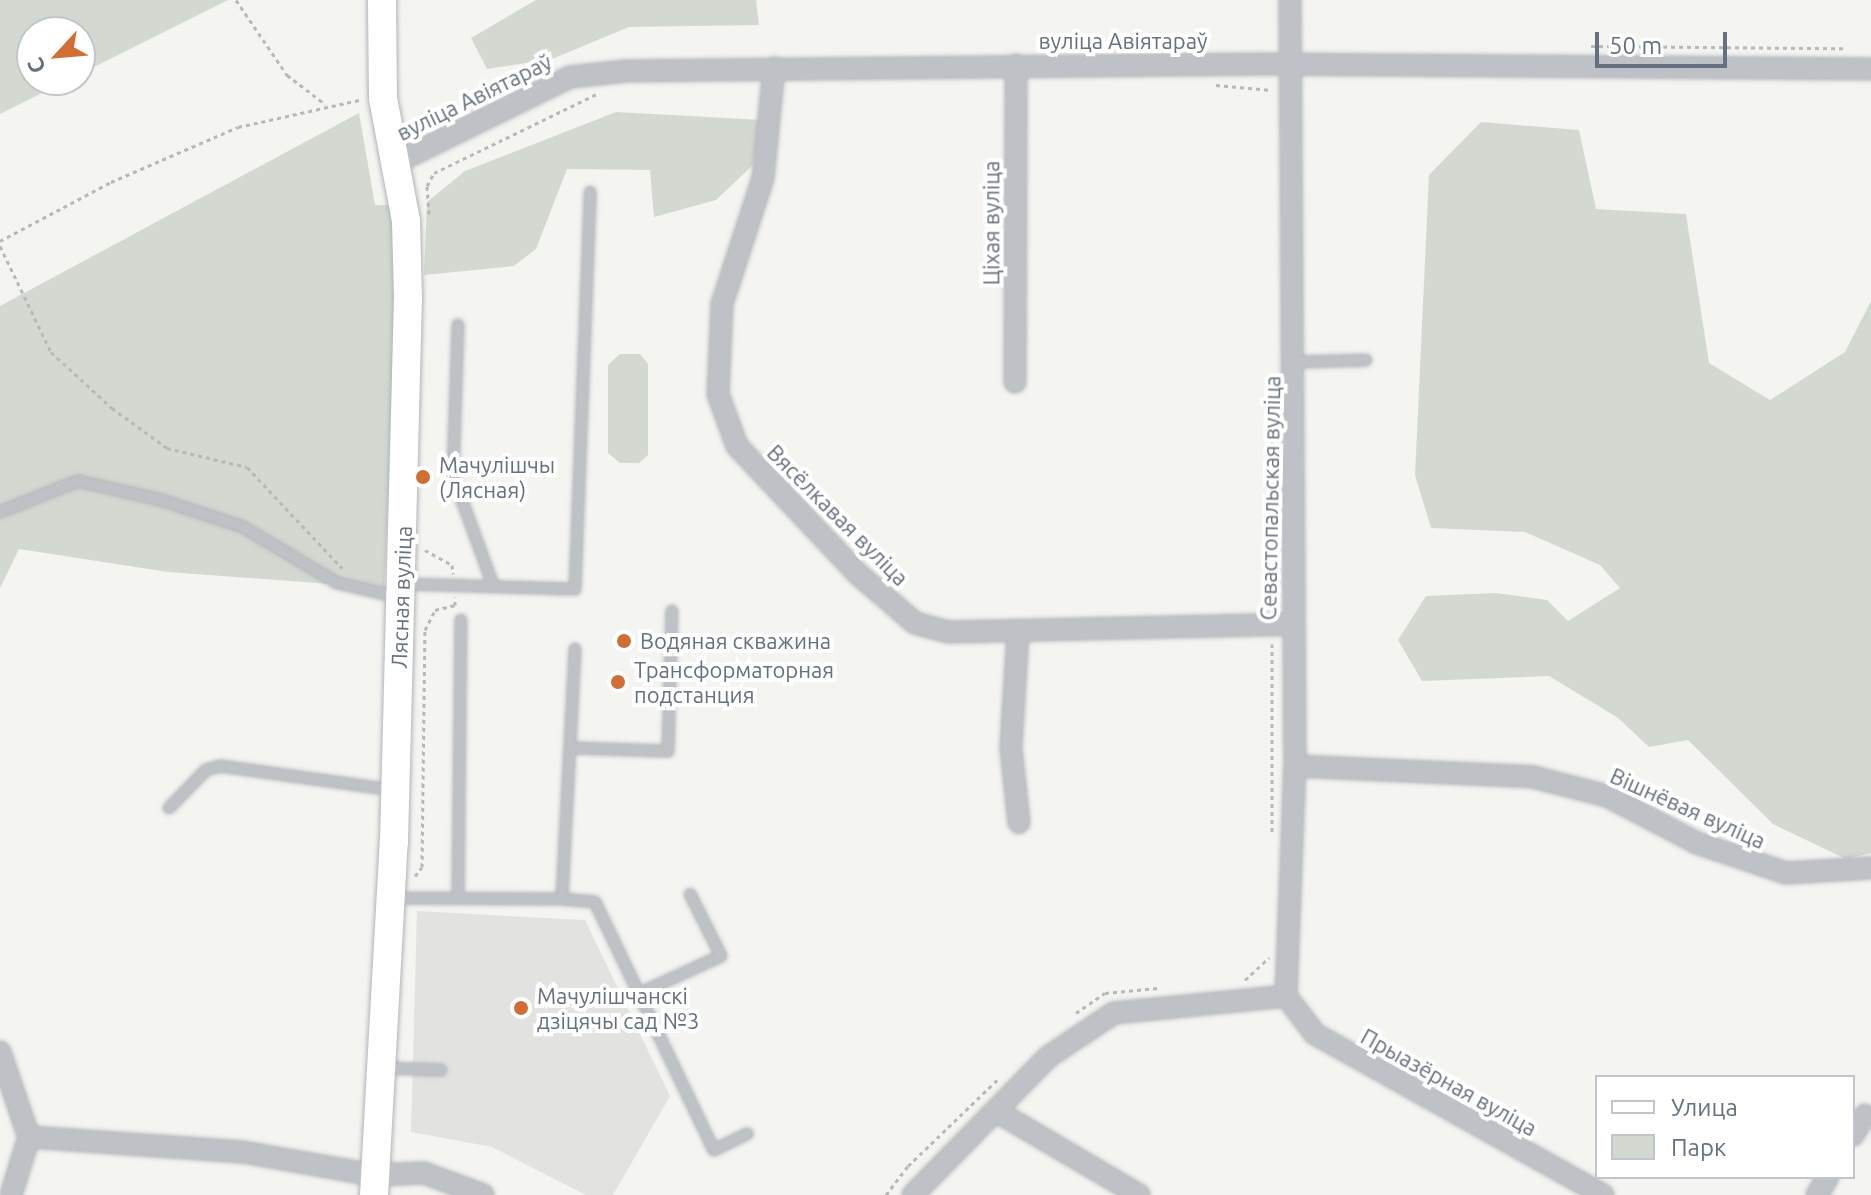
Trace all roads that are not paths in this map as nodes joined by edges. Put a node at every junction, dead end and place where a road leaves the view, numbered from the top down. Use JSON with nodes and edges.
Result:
{"nodes":[{"id":1,"x":382,"y":0,"type":"edge"},
{"id":2,"x":1290,"y":0,"type":"edge"},
{"id":3,"x":1016,"y":65,"type":"junction"},
{"id":4,"x":1291,"y":65,"type":"junction"},
{"id":5,"x":774,"y":68,"type":"junction"},
{"id":6,"x":1871,"y":69,"type":"edge"},
{"id":7,"x":395,"y":163,"type":"junction"},
{"id":8,"x":590,"y":192,"type":"dead end"},
{"id":9,"x":458,"y":325,"type":"dead end"},
{"id":10,"x":1366,"y":360,"type":"dead end"},
{"id":11,"x":1296,"y":362,"type":"junction"},
{"id":12,"x":1015,"y":382,"type":"dead end"},
{"id":13,"x":0,"y":512,"type":"edge"},
{"id":14,"x":493,"y":585,"type":"junction"},
{"id":15,"x":401,"y":590,"type":"junction"},
{"id":16,"x":672,"y":611,"type":"dead end"},
{"id":17,"x":461,"y":620,"type":"dead end"},
{"id":18,"x":1284,"y":625,"type":"junction"},
{"id":19,"x":1018,"y":632,"type":"junction"},
{"id":20,"x":575,"y":649,"type":"dead end"},
{"id":21,"x":570,"y":748,"type":"junction"},
{"id":22,"x":1295,"y":766,"type":"junction"},
{"id":23,"x":394,"y":790,"type":"junction"},
{"id":24,"x":169,"y":808,"type":"dead end"},
{"id":25,"x":1019,"y":823,"type":"dead end"},
{"id":26,"x":1871,"y":868,"type":"edge"},
{"id":27,"x":690,"y":894,"type":"dead end"},
{"id":28,"x":402,"y":897,"type":"junction"},
{"id":29,"x":458,"y":897,"type":"junction"},
{"id":30,"x":562,"y":899,"type":"junction"},
{"id":31,"x":638,"y":994,"type":"junction"},
{"id":32,"x":1286,"y":996,"type":"junction"},
{"id":33,"x":0,"y":1052,"type":"edge"},
{"id":34,"x":381,"y":1067,"type":"junction"},
{"id":35,"x":441,"y":1070,"type":"dead end"},
{"id":36,"x":996,"y":1111,"type":"junction"},
{"id":37,"x":1865,"y":1115,"type":"dead end"},
{"id":38,"x":1855,"y":1132,"type":"edge"},
{"id":39,"x":747,"y":1134,"type":"dead end"},
{"id":40,"x":29,"y":1137,"type":"junction"},
{"id":41,"x":374,"y":1185,"type":"edge"},
{"id":42,"x":11,"y":1195,"type":"edge"},
{"id":43,"x":483,"y":1195,"type":"edge"},
{"id":44,"x":913,"y":1195,"type":"edge"},
{"id":45,"x":1139,"y":1195,"type":"edge"},
{"id":46,"x":1603,"y":1195,"type":"edge"}],
"edges":[{"from":1,"to":7,"type":"main road","name":"Лясная вуліца"},
{"from":2,"to":4,"type":"street","name":"Севастопальская вуліца"},
{"from":3,"to":4,"type":"street","name":"вуліца Авіятараў"},
{"from":3,"to":5,"type":"street","name":"вуліца Авіятараў"},
{"from":3,"to":12,"type":"street","name":"Ціхая вуліца"},
{"from":4,"to":6,"type":"street","name":"вуліца Авіятараў"},
{"from":4,"to":11,"type":"street","name":"Севастопальская вуліца"},
{"from":5,"to":7,"type":"street","name":"вуліца Авіятараў"},
{"from":5,"to":19,"type":"street","name":"Вясёлкавая вуліца"},
{"from":7,"to":15,"type":"main road","name":"Лясная вуліца"},
{"from":8,"to":14,"type":"lane"},
{"from":9,"to":14,"type":"lane"},
{"from":10,"to":11,"type":"lane"},
{"from":11,"to":18,"type":"street","name":"Севастопальская вуліца"},
{"from":13,"to":15,"type":"lane"},
{"from":14,"to":15,"type":"lane"},
{"from":15,"to":23,"type":"main road","name":"Лясная вуліца"},
{"from":16,"to":21,"type":"lane"},
{"from":17,"to":29,"type":"lane"},
{"from":18,"to":19,"type":"street","name":"Вясёлкавая вуліца"},
{"from":18,"to":22,"type":"street","name":"Севастопальская вуліца"},
{"from":19,"to":25,"type":"street"},
{"from":20,"to":21,"type":"lane"},
{"from":21,"to":30,"type":"lane"},
{"from":22,"to":26,"type":"street","name":"Вішнёвая вуліца"},
{"from":22,"to":32,"type":"street","name":"Севастопальская вуліца"},
{"from":23,"to":24,"type":"lane"},
{"from":23,"to":28,"type":"main road","name":"Лясная вуліца"},
{"from":27,"to":31,"type":"lane"},
{"from":28,"to":29,"type":"lane"},
{"from":28,"to":34,"type":"main road","name":"Лясная вуліца"},
{"from":29,"to":30,"type":"lane"},
{"from":30,"to":31,"type":"lane"},
{"from":31,"to":39,"type":"lane"},
{"from":32,"to":36,"type":"street"},
{"from":32,"to":46,"type":"street","name":"Прыазёрная вуліца"},
{"from":33,"to":40,"type":"street"},
{"from":34,"to":35,"type":"lane"},
{"from":34,"to":41,"type":"main road","name":"Лясная вуліца"},
{"from":36,"to":44,"type":"street"},
{"from":36,"to":45,"type":"street"},
{"from":37,"to":38,"type":"street"},
{"from":40,"to":41,"type":"street"},
{"from":40,"to":42,"type":"street"},
{"from":41,"to":43,"type":"street"}]}
